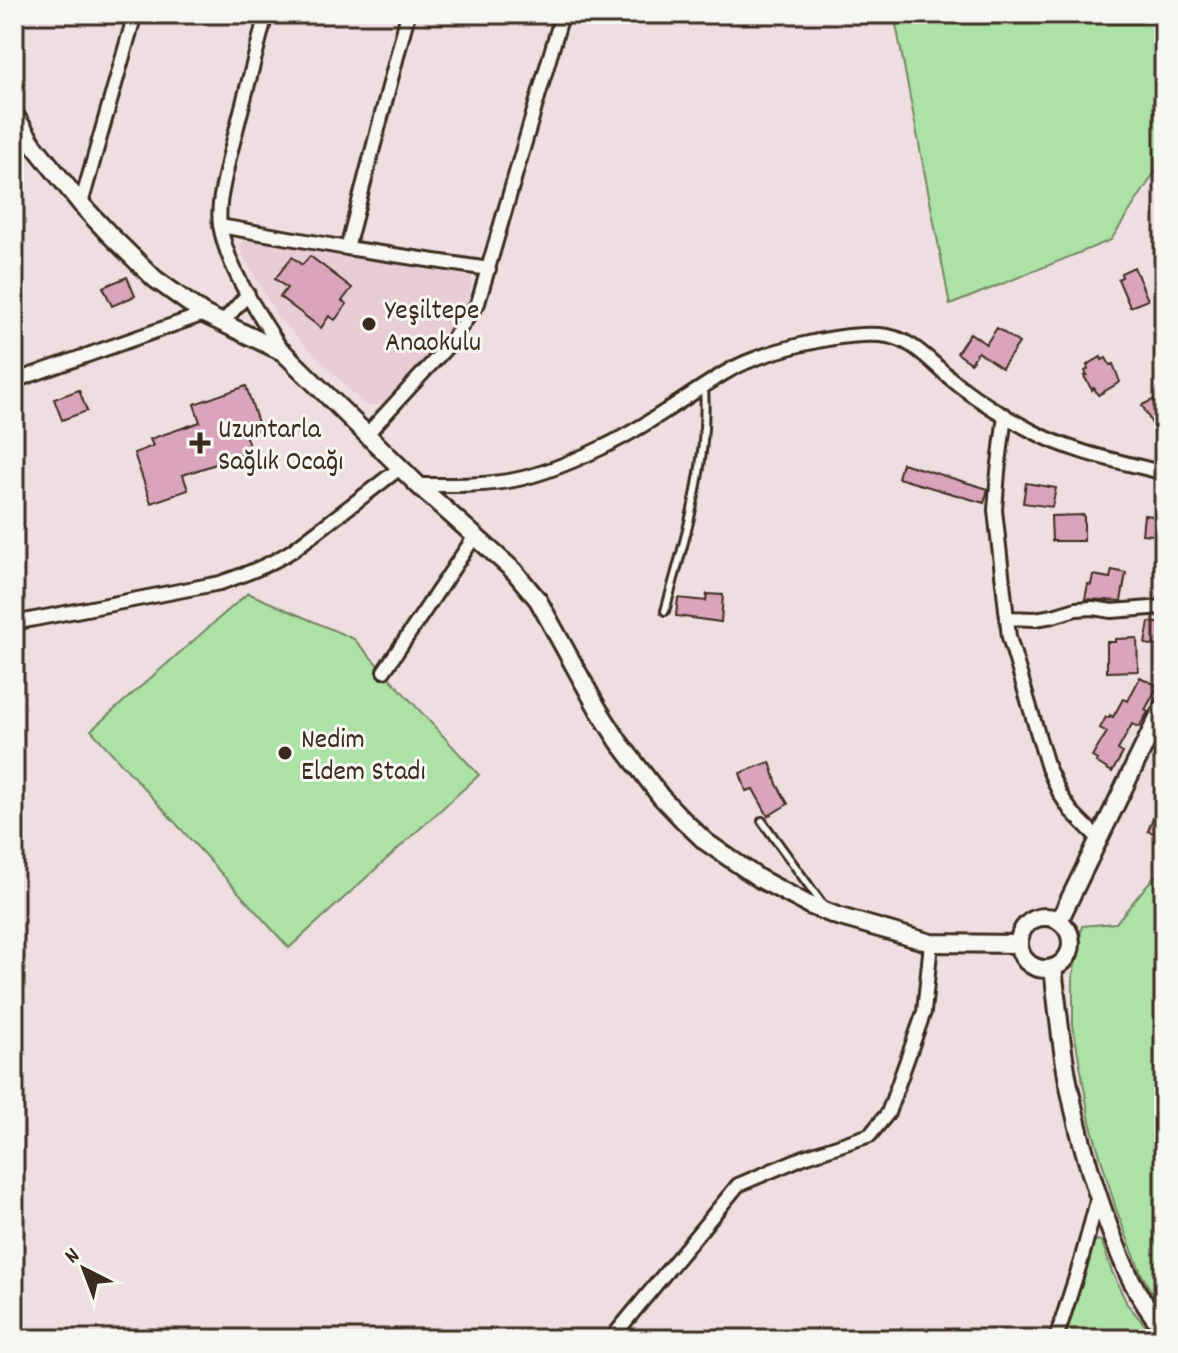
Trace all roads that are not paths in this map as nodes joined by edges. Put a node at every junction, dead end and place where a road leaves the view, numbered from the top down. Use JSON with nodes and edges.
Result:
{"nodes":[{"id":1,"x":135,"y":14,"type":"edge"},
{"id":2,"x":266,"y":14,"type":"edge"},
{"id":3,"x":408,"y":14,"type":"edge"},
{"id":4,"x":560,"y":14,"type":"edge"},
{"id":5,"x":14,"y":114,"type":"edge"},
{"id":6,"x":81,"y":204,"type":"junction"},
{"id":7,"x":220,"y":226,"type":"junction"},
{"id":8,"x":347,"y":248,"type":"junction"},
{"id":9,"x":489,"y":269,"type":"junction"},
{"id":10,"x":248,"y":294,"type":"junction"},
{"id":11,"x":204,"y":314,"type":"junction"},
{"id":12,"x":222,"y":323,"type":"junction"},
{"id":13,"x":283,"y":352,"type":"junction"},
{"id":14,"x":14,"y":381,"type":"edge"},
{"id":15,"x":704,"y":387,"type":"junction"},
{"id":16,"x":1005,"y":415,"type":"junction"},
{"id":17,"x":367,"y":434,"type":"junction"},
{"id":18,"x":400,"y":468,"type":"junction"},
{"id":19,"x":1164,"y":473,"type":"edge"},
{"id":20,"x":418,"y":485,"type":"junction"},
{"id":21,"x":475,"y":536,"type":"junction"},
{"id":22,"x":1164,"y":607,"type":"edge"},
{"id":23,"x":665,"y":611,"type":"dead end"},
{"id":24,"x":1007,"y":618,"type":"junction"},
{"id":25,"x":14,"y":623,"type":"edge"},
{"id":26,"x":384,"y":671,"type":"dead end"},
{"id":27,"x":1164,"y":705,"type":"edge"},
{"id":28,"x":762,"y":821,"type":"dead end"},
{"id":29,"x":1099,"y":839,"type":"junction"},
{"id":30,"x":828,"y":913,"type":"junction"},
{"id":31,"x":1059,"y":921,"type":"junction"},
{"id":32,"x":931,"y":943,"type":"junction"},
{"id":33,"x":1019,"y":944,"type":"junction"},
{"id":34,"x":1053,"y":968,"type":"junction"},
{"id":35,"x":1098,"y":1197,"type":"junction"},
{"id":36,"x":1164,"y":1330,"type":"edge"},
{"id":37,"x":611,"y":1339,"type":"edge"},
{"id":38,"x":1056,"y":1339,"type":"edge"}],
"edges":[{"from":1,"to":6,"type":"street"},
{"from":2,"to":7,"type":"street"},
{"from":3,"to":8,"type":"street"},
{"from":4,"to":9,"type":"street"},
{"from":5,"to":6,"type":"street"},
{"from":6,"to":11,"type":"street"},
{"from":7,"to":8,"type":"street"},
{"from":7,"to":10,"type":"street"},
{"from":8,"to":9,"type":"street"},
{"from":9,"to":17,"type":"street"},
{"from":10,"to":12,"type":"street"},
{"from":10,"to":13,"type":"street"},
{"from":11,"to":12,"type":"street"},
{"from":11,"to":14,"type":"street"},
{"from":12,"to":13,"type":"street"},
{"from":13,"to":17,"type":"street"},
{"from":15,"to":16,"type":"street"},
{"from":15,"to":20,"type":"street"},
{"from":15,"to":23,"type":"lane"},
{"from":16,"to":19,"type":"street"},
{"from":16,"to":24,"type":"street"},
{"from":17,"to":18,"type":"street"},
{"from":18,"to":20,"type":"street"},
{"from":18,"to":25,"type":"street"},
{"from":20,"to":21,"type":"street"},
{"from":21,"to":26,"type":"street"},
{"from":21,"to":30,"type":"street"},
{"from":22,"to":24,"type":"street"},
{"from":24,"to":29,"type":"street"},
{"from":27,"to":29,"type":"street"},
{"from":28,"to":30,"type":"lane"},
{"from":29,"to":31,"type":"street"},
{"from":30,"to":32,"type":"street"},
{"from":31,"to":33,"type":"street"},
{"from":31,"to":34,"type":"street"},
{"from":32,"to":33,"type":"street"},
{"from":32,"to":37,"type":"street"},
{"from":33,"to":34,"type":"street"},
{"from":34,"to":35,"type":"street"},
{"from":35,"to":36,"type":"street"},
{"from":35,"to":38,"type":"street"}]}
